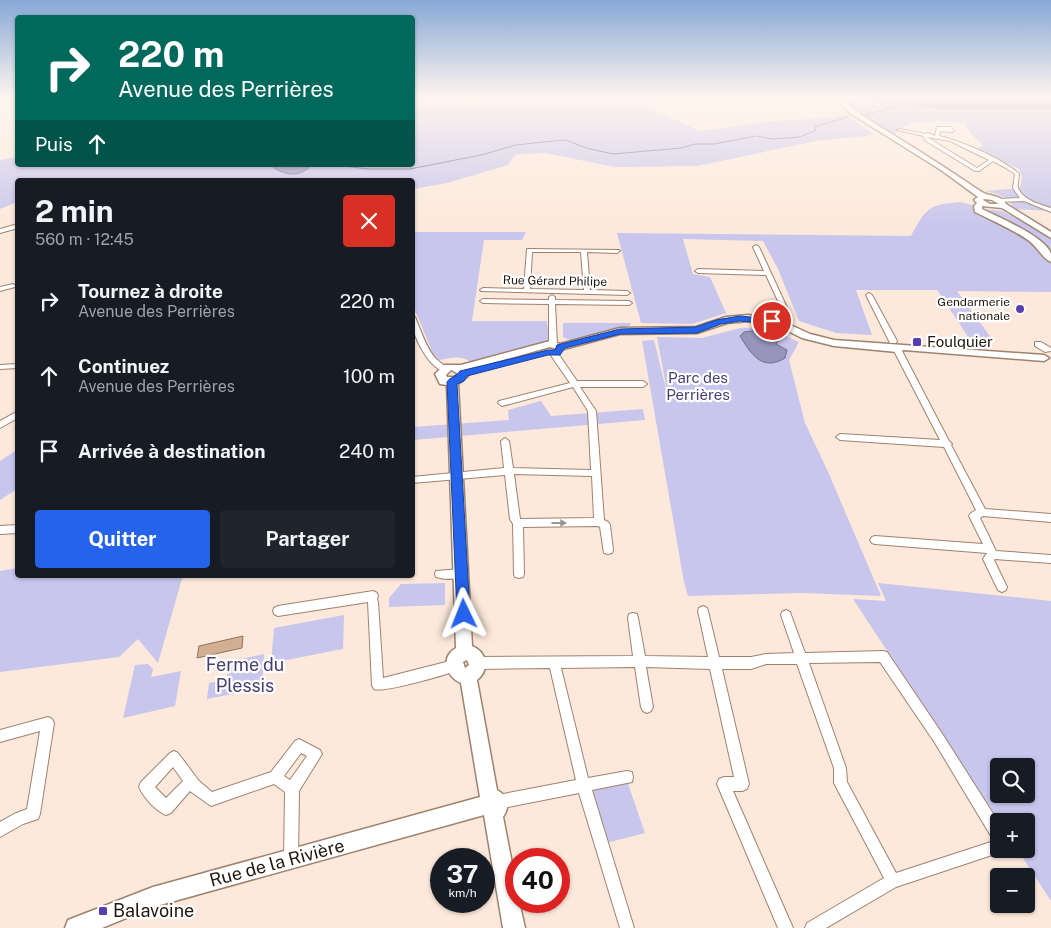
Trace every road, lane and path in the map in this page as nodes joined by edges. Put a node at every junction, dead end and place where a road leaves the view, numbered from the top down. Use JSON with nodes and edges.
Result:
{"nodes":[{"id":1,"x":897,"y":140,"type":"edge"},
{"id":2,"x":929,"y":140,"type":"edge"},
{"id":3,"x":953,"y":140,"type":"edge"},
{"id":4,"x":993,"y":159,"type":"junction"},
{"id":5,"x":962,"y":160,"type":"junction"},
{"id":6,"x":983,"y":165,"type":"junction"},
{"id":7,"x":1026,"y":199,"type":"junction"},
{"id":8,"x":982,"y":200,"type":"junction"},
{"id":9,"x":999,"y":204,"type":"junction"},
{"id":10,"x":1051,"y":210,"type":"edge"},
{"id":11,"x":15,"y":227,"type":"edge"},
{"id":12,"x":0,"y":231,"type":"edge"},
{"id":13,"x":1051,"y":236,"type":"edge"},
{"id":14,"x":756,"y":247,"type":"dead end"},
{"id":15,"x":584,"y":251,"type":"junction"},
{"id":16,"x":618,"y":251,"type":"dead end"},
{"id":17,"x":1051,"y":258,"type":"edge"},
{"id":18,"x":698,"y":271,"type":"dead end"},
{"id":19,"x":768,"y":273,"type":"junction"},
{"id":20,"x":15,"y":287,"type":"edge"},
{"id":21,"x":0,"y":289,"type":"edge"},
{"id":22,"x":483,"y":290,"type":"dead end"},
{"id":23,"x":527,"y":291,"type":"junction"},
{"id":24,"x":552,"y":292,"type":"junction"},
{"id":25,"x":587,"y":292,"type":"junction"},
{"id":26,"x":627,"y":293,"type":"dead end"},
{"id":27,"x":870,"y":295,"type":"dead end"},
{"id":28,"x":483,"y":301,"type":"dead end"},
{"id":29,"x":552,"y":302,"type":"junction"},
{"id":30,"x":629,"y":303,"type":"dead end"},
{"id":31,"x":415,"y":323,"type":"edge"},
{"id":32,"x":780,"y":324,"type":"junction"},
{"id":33,"x":895,"y":345,"type":"junction"},
{"id":34,"x":552,"y":349,"type":"junction"},
{"id":35,"x":1046,"y":353,"type":"edge"},
{"id":36,"x":15,"y":366,"type":"edge"},
{"id":37,"x":0,"y":367,"type":"edge"},
{"id":38,"x":444,"y":369,"type":"junction"},
{"id":39,"x":462,"y":371,"type":"junction"},
{"id":40,"x":452,"y":382,"type":"junction"},
{"id":41,"x":575,"y":384,"type":"junction"},
{"id":42,"x":643,"y":384,"type":"dead end"},
{"id":43,"x":502,"y":403,"type":"dead end"},
{"id":44,"x":15,"y":416,"type":"edge"},
{"id":45,"x":0,"y":425,"type":"edge"},
{"id":46,"x":840,"y":437,"type":"dead end"},
{"id":47,"x":505,"y":441,"type":"dead end"},
{"id":48,"x":948,"y":444,"type":"junction"},
{"id":49,"x":508,"y":471,"type":"junction"},
{"id":50,"x":595,"y":473,"type":"junction"},
{"id":51,"x":457,"y":476,"type":"junction"},
{"id":52,"x":415,"y":480,"type":"edge"},
{"id":53,"x":982,"y":512,"type":"junction"},
{"id":54,"x":1049,"y":520,"type":"edge"},
{"id":55,"x":599,"y":522,"type":"junction"},
{"id":56,"x":518,"y":523,"type":"junction"},
{"id":57,"x":15,"y":529,"type":"edge"},
{"id":58,"x":0,"y":530,"type":"edge"},
{"id":59,"x":875,"y":540,"type":"dead end"},
{"id":60,"x":608,"y":550,"type":"dead end"},
{"id":61,"x":992,"y":552,"type":"junction"},
{"id":62,"x":1051,"y":559,"type":"edge"},
{"id":63,"x":462,"y":573,"type":"junction"},
{"id":64,"x":440,"y":574,"type":"dead end"},
{"id":65,"x":519,"y":574,"type":"dead end"},
{"id":66,"x":1002,"y":587,"type":"dead end"},
{"id":67,"x":278,"y":611,"type":"dead end"},
{"id":68,"x":702,"y":611,"type":"dead end"},
{"id":69,"x":786,"y":615,"type":"dead end"},
{"id":70,"x":633,"y":618,"type":"dead end"},
{"id":71,"x":802,"y":658,"type":"junction"},
{"id":72,"x":639,"y":661,"type":"junction"},
{"id":73,"x":554,"y":662,"type":"junction"},
{"id":74,"x":715,"y":662,"type":"junction"},
{"id":75,"x":466,"y":664,"type":"junction"},
{"id":76,"x":647,"y":707,"type":"dead end"},
{"id":77,"x":0,"y":736,"type":"edge"},
{"id":78,"x":627,"y":777,"type":"dead end"},
{"id":79,"x":274,"y":778,"type":"junction"},
{"id":80,"x":191,"y":781,"type":"dead end"},
{"id":81,"x":583,"y":784,"type":"junction"},
{"id":82,"x":292,"y":789,"type":"junction"},
{"id":83,"x":491,"y":804,"type":"junction"},
{"id":84,"x":990,"y":822,"type":"edge"},
{"id":85,"x":0,"y":830,"type":"edge"},
{"id":86,"x":990,"y":849,"type":"edge"},
{"id":87,"x":291,"y":859,"type":"junction"},
{"id":88,"x":893,"y":881,"type":"junction"},
{"id":89,"x":76,"y":928,"type":"edge"},
{"id":90,"x":514,"y":928,"type":"edge"},
{"id":91,"x":627,"y":928,"type":"edge"},
{"id":92,"x":786,"y":928,"type":"edge"},
{"id":93,"x":812,"y":928,"type":"edge"}],
"edges":[{"from":1,"to":8,"type":"street"},
{"from":2,"to":5,"type":"street"},
{"from":3,"to":4,"type":"street"},
{"from":4,"to":6,"type":"street"},
{"from":4,"to":7,"type":"street"},
{"from":5,"to":6,"type":"street"},
{"from":5,"to":6,"type":"street"},
{"from":7,"to":9,"type":"street"},
{"from":7,"to":10,"type":"street"},
{"from":8,"to":9,"type":"street"},
{"from":8,"to":17,"type":"street"},
{"from":9,"to":13,"type":"street"},
{"from":11,"to":12,"type":"street"},
{"from":14,"to":19,"type":"street"},
{"from":15,"to":16,"type":"street"},
{"from":15,"to":23,"type":"street"},
{"from":15,"to":25,"type":"street"},
{"from":18,"to":19,"type":"street"},
{"from":19,"to":32,"type":"street"},
{"from":20,"to":21,"type":"street"},
{"from":22,"to":23,"type":"street","name":"Rue Gérard Philipe"},
{"from":23,"to":24,"type":"street","name":"Rue Gérard Philipe"},
{"from":24,"to":25,"type":"street","name":"Rue Gérard Philipe"},
{"from":24,"to":29,"type":"street"},
{"from":25,"to":26,"type":"street","name":"Rue Gérard Philipe"},
{"from":27,"to":33,"type":"street"},
{"from":28,"to":29,"type":"street"},
{"from":29,"to":30,"type":"street"},
{"from":29,"to":34,"type":"street"},
{"from":31,"to":38,"type":"street"},
{"from":32,"to":33,"type":"street"},
{"from":32,"to":34,"type":"street"},
{"from":33,"to":35,"type":"street"},
{"from":33,"to":48,"type":"street"},
{"from":34,"to":39,"type":"street"},
{"from":34,"to":41,"type":"street"},
{"from":36,"to":37,"type":"street"},
{"from":38,"to":39,"type":"street"},
{"from":38,"to":40,"type":"street"},
{"from":39,"to":40,"type":"street"},
{"from":40,"to":51,"type":"street"},
{"from":41,"to":42,"type":"street"},
{"from":41,"to":43,"type":"street"},
{"from":41,"to":50,"type":"street"},
{"from":44,"to":45,"type":"street"},
{"from":46,"to":48,"type":"street"},
{"from":47,"to":49,"type":"street"},
{"from":48,"to":53,"type":"street"},
{"from":49,"to":50,"type":"street"},
{"from":49,"to":51,"type":"street"},
{"from":49,"to":56,"type":"street"},
{"from":50,"to":55,"type":"street"},
{"from":51,"to":52,"type":"street"},
{"from":51,"to":63,"type":"street"},
{"from":53,"to":54,"type":"street"},
{"from":53,"to":61,"type":"street"},
{"from":56,"to":55,"type":"street","one_way":true},
{"from":55,"to":60,"type":"street"},
{"from":56,"to":65,"type":"street"},
{"from":57,"to":58,"type":"street"},
{"from":59,"to":61,"type":"street"},
{"from":61,"to":62,"type":"street"},
{"from":61,"to":66,"type":"street"},
{"from":63,"to":64,"type":"street"},
{"from":63,"to":75,"type":"street"},
{"from":67,"to":75,"type":"street"},
{"from":68,"to":74,"type":"street"},
{"from":69,"to":71,"type":"street"},
{"from":70,"to":72,"type":"street"},
{"from":71,"to":74,"type":"street"},
{"from":71,"to":84,"type":"street"},
{"from":71,"to":88,"type":"street"},
{"from":72,"to":73,"type":"street"},
{"from":72,"to":74,"type":"street"},
{"from":72,"to":76,"type":"street"},
{"from":73,"to":75,"type":"street"},
{"from":73,"to":81,"type":"street"},
{"from":74,"to":92,"type":"street"},
{"from":75,"to":83,"type":"street"},
{"from":77,"to":85,"type":"street"},
{"from":78,"to":81,"type":"street","name":"Rue de la Rivière"},
{"from":79,"to":80,"type":"street"},
{"from":79,"to":82,"type":"street"},
{"from":79,"to":82,"type":"street"},
{"from":81,"to":83,"type":"street","name":"Rue de la Rivière"},
{"from":81,"to":91,"type":"street"},
{"from":82,"to":87,"type":"street"},
{"from":83,"to":87,"type":"street","name":"Rue de la Rivière"},
{"from":83,"to":90,"type":"street"},
{"from":86,"to":88,"type":"street"},
{"from":87,"to":89,"type":"street","name":"Rue de la Rivière"},
{"from":88,"to":93,"type":"street"}]}
